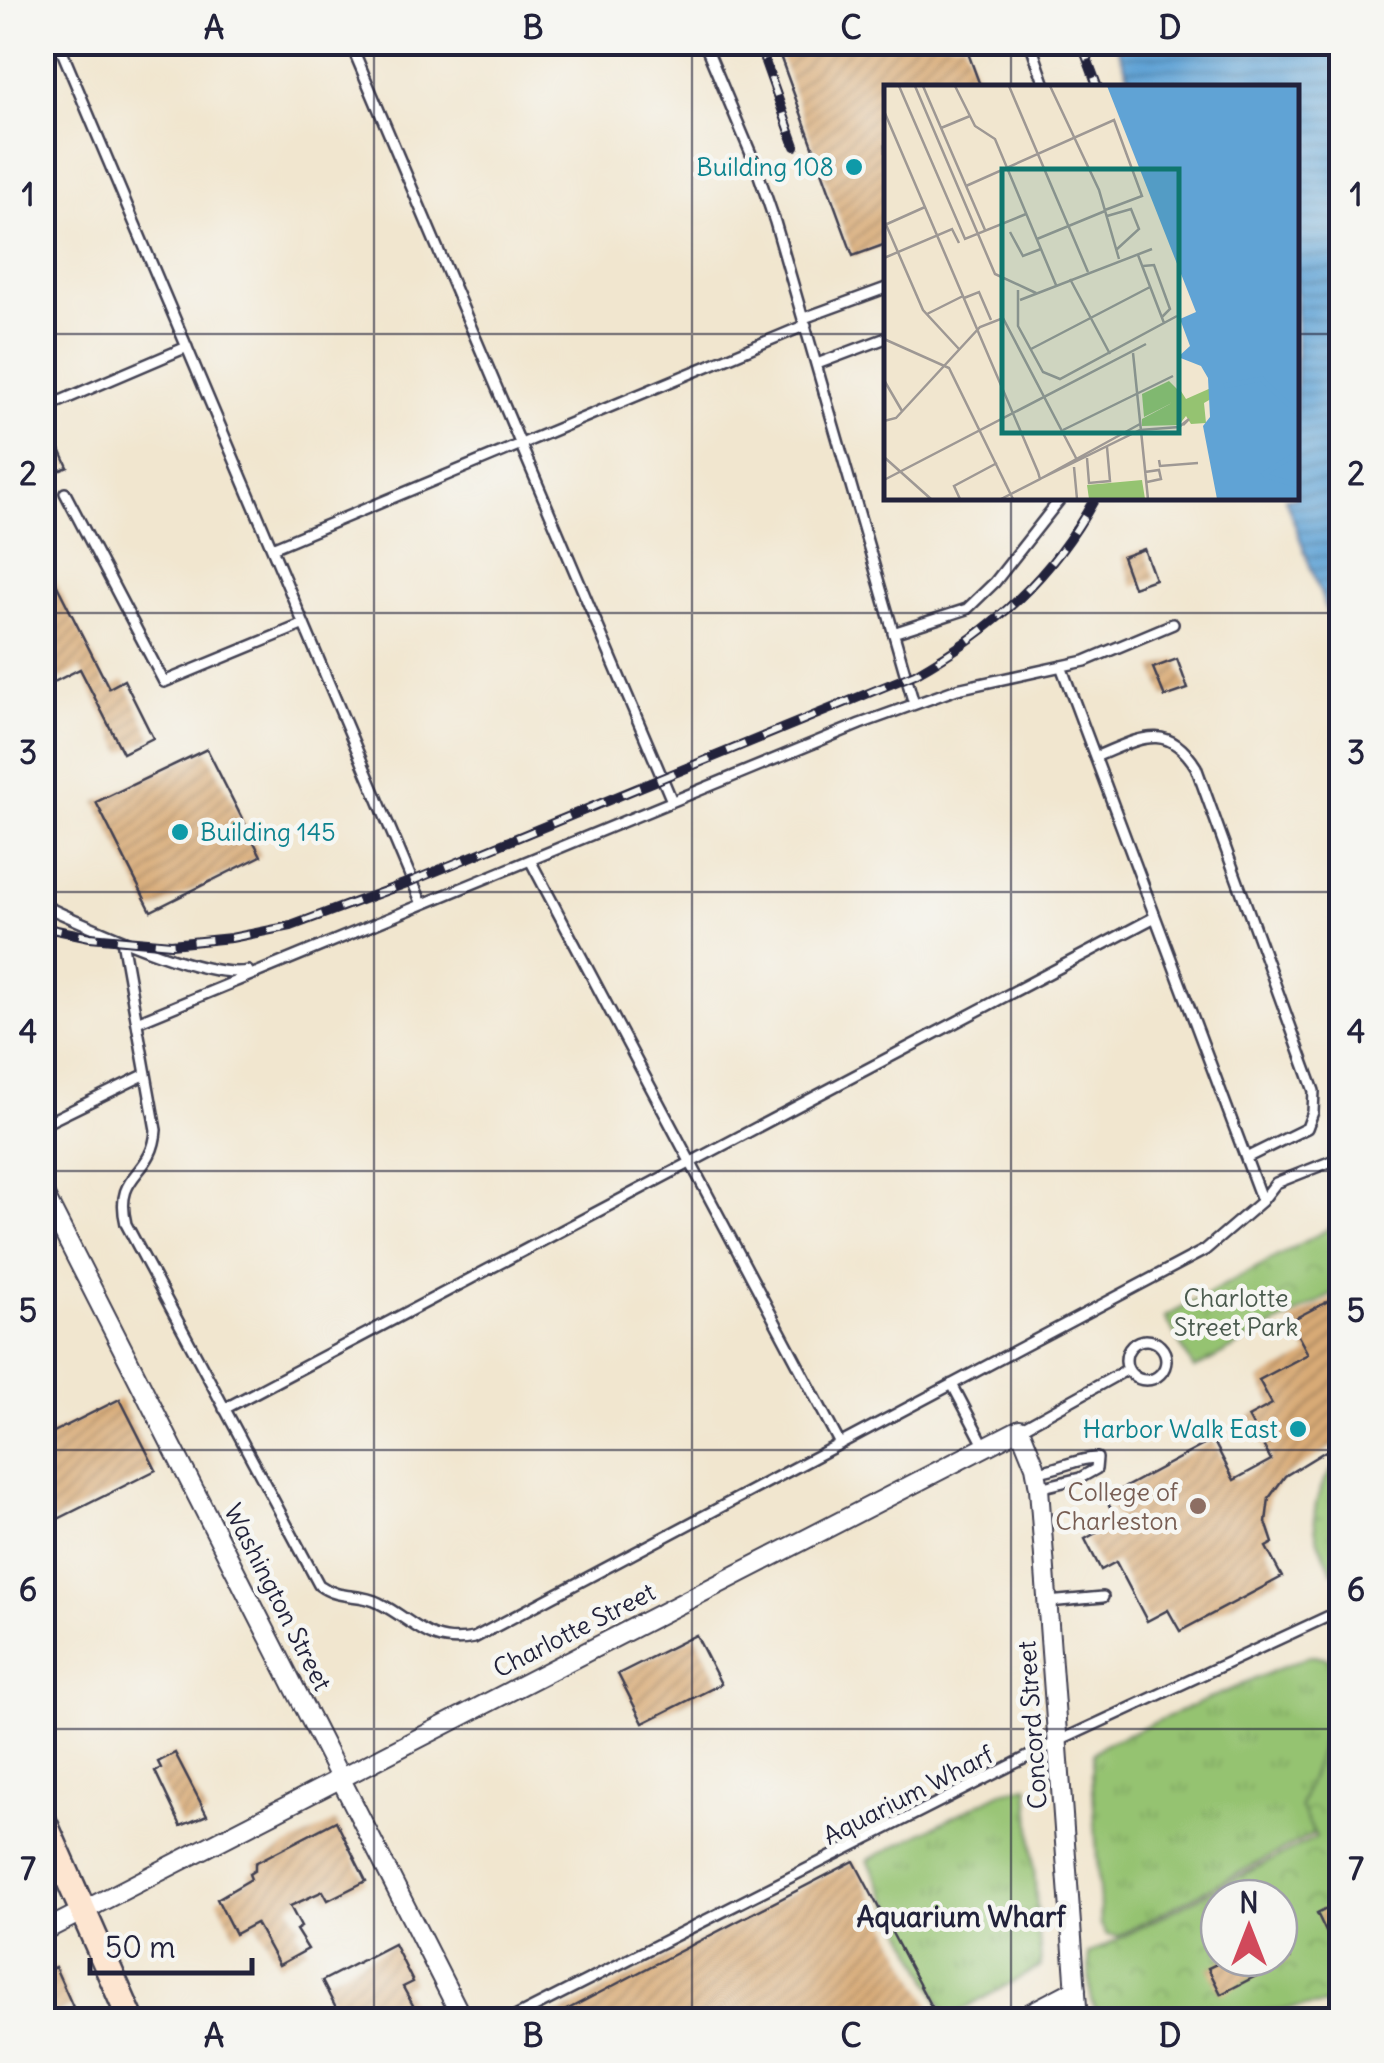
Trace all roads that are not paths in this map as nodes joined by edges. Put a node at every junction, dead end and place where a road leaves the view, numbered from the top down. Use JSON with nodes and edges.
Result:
{"nodes":[{"id":1,"x":58,"y":42,"type":"edge"},
{"id":2,"x":350,"y":42,"type":"edge"},
{"id":3,"x":704,"y":42,"type":"edge"},
{"id":4,"x":1030,"y":42,"type":"edge"},
{"id":5,"x":1045,"y":85,"type":"edge"},
{"id":6,"x":884,"y":289,"type":"edge"},
{"id":7,"x":805,"y":322,"type":"junction"},
{"id":8,"x":884,"y":339,"type":"edge"},
{"id":9,"x":187,"y":347,"type":"junction"},
{"id":10,"x":817,"y":364,"type":"junction"},
{"id":11,"x":42,"y":409,"type":"edge"},
{"id":12,"x":522,"y":444,"type":"junction"},
{"id":13,"x":65,"y":493,"type":"dead end"},
{"id":14,"x":1059,"y":500,"type":"edge"},
{"id":15,"x":272,"y":548,"type":"junction"},
{"id":16,"x":304,"y":624,"type":"junction"},
{"id":17,"x":1173,"y":624,"type":"dead end"},
{"id":18,"x":893,"y":633,"type":"junction"},
{"id":19,"x":1061,"y":666,"type":"junction"},
{"id":20,"x":914,"y":704,"type":"junction"},
{"id":21,"x":1097,"y":756,"type":"junction"},
{"id":22,"x":672,"y":801,"type":"junction"},
{"id":23,"x":530,"y":860,"type":"junction"},
{"id":24,"x":422,"y":904,"type":"junction"},
{"id":25,"x":42,"y":905,"type":"edge"},
{"id":26,"x":1154,"y":917,"type":"junction"},
{"id":27,"x":122,"y":940,"type":"junction"},
{"id":28,"x":266,"y":968,"type":"junction"},
{"id":29,"x":137,"y":1022,"type":"junction"},
{"id":30,"x":146,"y":1074,"type":"junction"},
{"id":31,"x":42,"y":1125,"type":"edge"},
{"id":32,"x":1246,"y":1158,"type":"junction"},
{"id":33,"x":1342,"y":1158,"type":"edge"},
{"id":34,"x":692,"y":1159,"type":"junction"},
{"id":35,"x":45,"y":1193,"type":"edge"},
{"id":36,"x":1262,"y":1201,"type":"junction"},
{"id":37,"x":1128,"y":1369,"type":"junction"},
{"id":38,"x":952,"y":1384,"type":"junction"},
{"id":39,"x":224,"y":1409,"type":"junction"},
{"id":40,"x":1020,"y":1428,"type":"junction"},
{"id":41,"x":840,"y":1444,"type":"junction"},
{"id":42,"x":985,"y":1447,"type":"junction"},
{"id":43,"x":1037,"y":1480,"type":"junction"},
{"id":44,"x":1103,"y":1596,"type":"dead end"},
{"id":45,"x":1048,"y":1602,"type":"junction"},
{"id":46,"x":1332,"y":1615,"type":"dead end"},
{"id":47,"x":1058,"y":1741,"type":"junction"},
{"id":48,"x":341,"y":1778,"type":"junction"},
{"id":49,"x":42,"y":1818,"type":"edge"},
{"id":50,"x":82,"y":1911,"type":"junction"},
{"id":51,"x":42,"y":1932,"type":"edge"},
{"id":52,"x":1076,"y":1989,"type":"junction"},
{"id":53,"x":1342,"y":2015,"type":"edge"},
{"id":54,"x":130,"y":2020,"type":"edge"},
{"id":55,"x":463,"y":2020,"type":"edge"},
{"id":56,"x":509,"y":2020,"type":"edge"},
{"id":57,"x":1018,"y":2020,"type":"edge"},
{"id":58,"x":1078,"y":2020,"type":"edge"},
{"id":59,"x":1281,"y":2020,"type":"edge"}],
"edges":[{"from":1,"to":9,"type":"lane"},
{"from":2,"to":12,"type":"lane"},
{"from":3,"to":7,"type":"lane"},
{"from":4,"to":5,"type":"lane"},
{"from":6,"to":7,"type":"lane"},
{"from":7,"to":10,"type":"lane"},
{"from":7,"to":12,"type":"lane"},
{"from":8,"to":10,"type":"lane"},
{"from":9,"to":11,"type":"lane"},
{"from":9,"to":15,"type":"lane"},
{"from":10,"to":18,"type":"lane"},
{"from":12,"to":15,"type":"lane"},
{"from":12,"to":22,"type":"lane"},
{"from":13,"to":16,"type":"lane"},
{"from":14,"to":18,"type":"lane"},
{"from":15,"to":16,"type":"lane"},
{"from":16,"to":24,"type":"lane"},
{"from":17,"to":19,"type":"lane"},
{"from":18,"to":20,"type":"lane"},
{"from":19,"to":20,"type":"lane"},
{"from":19,"to":21,"type":"lane"},
{"from":20,"to":22,"type":"lane"},
{"from":21,"to":26,"type":"lane"},
{"from":21,"to":32,"type":"lane"},
{"from":22,"to":23,"type":"lane"},
{"from":23,"to":24,"type":"lane"},
{"from":23,"to":34,"type":"lane"},
{"from":24,"to":28,"type":"lane"},
{"from":25,"to":27,"type":"lane"},
{"from":26,"to":32,"type":"lane"},
{"from":26,"to":34,"type":"lane"},
{"from":27,"to":28,"type":"lane"},
{"from":27,"to":29,"type":"lane"},
{"from":28,"to":29,"type":"lane"},
{"from":29,"to":30,"type":"lane"},
{"from":30,"to":31,"type":"lane"},
{"from":30,"to":39,"type":"lane"},
{"from":32,"to":36,"type":"lane"},
{"from":33,"to":36,"type":"lane"},
{"from":34,"to":39,"type":"lane"},
{"from":34,"to":41,"type":"lane"},
{"from":35,"to":48,"type":"street","name":"Washington Street"},
{"from":36,"to":38,"type":"lane"},
{"from":37,"to":37,"type":"lane","name":"Charlotte Street"},
{"from":37,"to":40,"type":"lane","name":"Charlotte Street"},
{"from":38,"to":41,"type":"lane"},
{"from":38,"to":42,"type":"lane"},
{"from":39,"to":41,"type":"lane"},
{"from":40,"to":42,"type":"street","name":"Charlotte Street"},
{"from":40,"to":43,"type":"street","name":"Concord Street"},
{"from":42,"to":48,"type":"street","name":"Charlotte Street"},
{"from":43,"to":43,"type":"lane"},
{"from":43,"to":45,"type":"street","name":"Concord Street"},
{"from":44,"to":45,"type":"lane"},
{"from":45,"to":47,"type":"street","name":"Concord Street"},
{"from":46,"to":47,"type":"lane","name":"Aquarium Wharf"},
{"from":47,"to":52,"type":"street","name":"Concord Street"},
{"from":47,"to":56,"type":"lane","name":"Aquarium Wharf"},
{"from":48,"to":50,"type":"street","name":"Charlotte Street"},
{"from":48,"to":55,"type":"street","name":"Washington Street"},
{"from":49,"to":50,"type":"main road"},
{"from":50,"to":51,"type":"street","name":"Charlotte Street"},
{"from":50,"to":54,"type":"main road"},
{"from":52,"to":57,"type":"street"},
{"from":52,"to":58,"type":"street","name":"Concord Street"},
{"from":53,"to":59,"type":"lane"}]}
